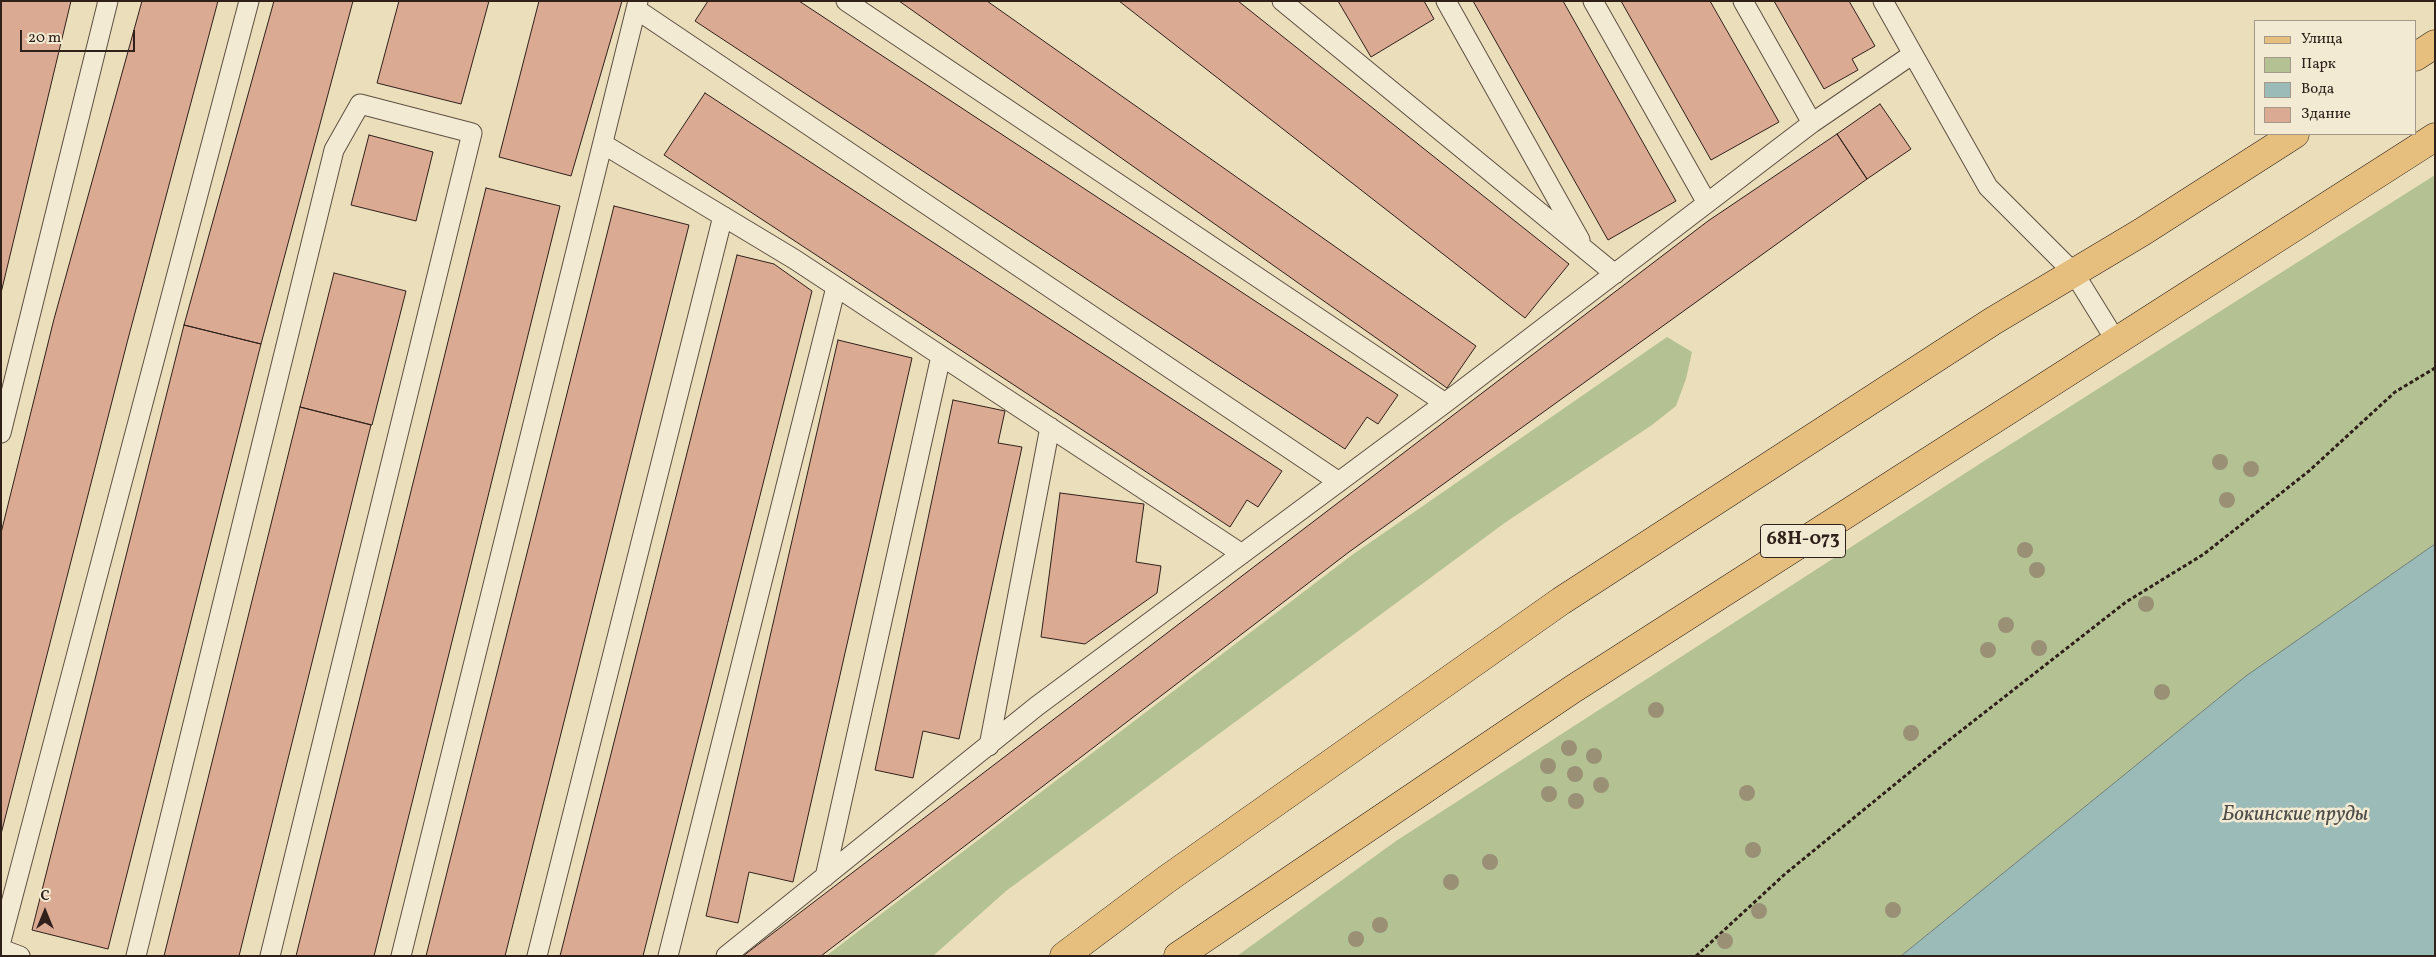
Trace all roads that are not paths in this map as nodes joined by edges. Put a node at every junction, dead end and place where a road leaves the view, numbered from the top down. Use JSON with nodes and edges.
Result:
{"nodes":[{"id":1,"x":108,"y":1,"type":"edge"},
{"id":2,"x":249,"y":1,"type":"edge"},
{"id":3,"x":846,"y":1,"type":"edge"},
{"id":4,"x":1282,"y":1,"type":"edge"},
{"id":5,"x":1446,"y":1,"type":"edge"},
{"id":6,"x":1593,"y":1,"type":"edge"},
{"id":7,"x":1743,"y":1,"type":"edge"},
{"id":8,"x":1883,"y":1,"type":"edge"},
{"id":9,"x":637,"y":5,"type":"edge"},
{"id":10,"x":2435,"y":44,"type":"edge"},
{"id":11,"x":1913,"y":54,"type":"junction"},
{"id":12,"x":2416,"y":56,"type":"edge"},
{"id":13,"x":1812,"y":123,"type":"junction"},
{"id":14,"x":2293,"y":135,"type":"edge"},
{"id":15,"x":2435,"y":137,"type":"edge"},
{"id":16,"x":603,"y":144,"type":"junction"},
{"id":17,"x":1707,"y":204,"type":"junction"},
{"id":18,"x":723,"y":216,"type":"junction"},
{"id":19,"x":1585,"y":250,"type":"junction"},
{"id":20,"x":2074,"y":273,"type":"junction"},
{"id":21,"x":1615,"y":274,"type":"junction"},
{"id":22,"x":836,"y":287,"type":"junction"},
{"id":23,"x":2116,"y":341,"type":"junction"},
{"id":24,"x":941,"y":356,"type":"junction"},
{"id":25,"x":1445,"y":403,"type":"junction"},
{"id":26,"x":1050,"y":428,"type":"junction"},
{"id":27,"x":1,"y":433,"type":"edge"},
{"id":28,"x":1339,"y":482,"type":"junction"},
{"id":29,"x":1242,"y":554,"type":"junction"},
{"id":30,"x":989,"y":746,"type":"junction"},
{"id":31,"x":825,"y":877,"type":"junction"},
{"id":32,"x":1,"y":941,"type":"edge"},
{"id":33,"x":1,"y":949,"type":"edge"},
{"id":34,"x":20,"y":956,"type":"edge"},
{"id":35,"x":136,"y":956,"type":"edge"},
{"id":36,"x":270,"y":956,"type":"edge"},
{"id":37,"x":402,"y":956,"type":"edge"},
{"id":38,"x":537,"y":956,"type":"edge"},
{"id":39,"x":668,"y":956,"type":"edge"},
{"id":40,"x":726,"y":956,"type":"edge"},
{"id":41,"x":1064,"y":956,"type":"edge"},
{"id":42,"x":1178,"y":956,"type":"edge"}],
"edges":[{"from":1,"to":27,"type":"lane"},
{"from":2,"to":32,"type":"lane"},
{"from":3,"to":25,"type":"lane"},
{"from":4,"to":19,"type":"lane"},
{"from":5,"to":19,"type":"lane"},
{"from":6,"to":17,"type":"lane"},
{"from":7,"to":13,"type":"lane"},
{"from":8,"to":11,"type":"lane"},
{"from":9,"to":16,"type":"lane"},
{"from":9,"to":28,"type":"lane"},
{"from":10,"to":12,"type":"main road"},
{"from":11,"to":13,"type":"lane"},
{"from":11,"to":20,"type":"lane"},
{"from":13,"to":17,"type":"lane"},
{"from":14,"to":20,"type":"main road"},
{"from":15,"to":23,"type":"main road","number":"68Н-073"},
{"from":16,"to":18,"type":"lane"},
{"from":16,"to":37,"type":"lane"},
{"from":17,"to":21,"type":"lane"},
{"from":18,"to":22,"type":"lane"},
{"from":18,"to":38,"type":"lane"},
{"from":19,"to":21,"type":"lane"},
{"from":20,"to":23,"type":"lane"},
{"from":20,"to":41,"type":"main road"},
{"from":21,"to":25,"type":"lane"},
{"from":22,"to":24,"type":"lane"},
{"from":22,"to":39,"type":"lane"},
{"from":23,"to":42,"type":"main road","number":"68Н-073"},
{"from":24,"to":26,"type":"lane"},
{"from":24,"to":31,"type":"lane"},
{"from":25,"to":28,"type":"lane"},
{"from":26,"to":29,"type":"lane"},
{"from":26,"to":30,"type":"lane"},
{"from":28,"to":29,"type":"lane"},
{"from":29,"to":30,"type":"lane"},
{"from":30,"to":31,"type":"lane"},
{"from":31,"to":40,"type":"lane"},
{"from":33,"to":34,"type":"lane"},
{"from":35,"to":36,"type":"lane"}]}
